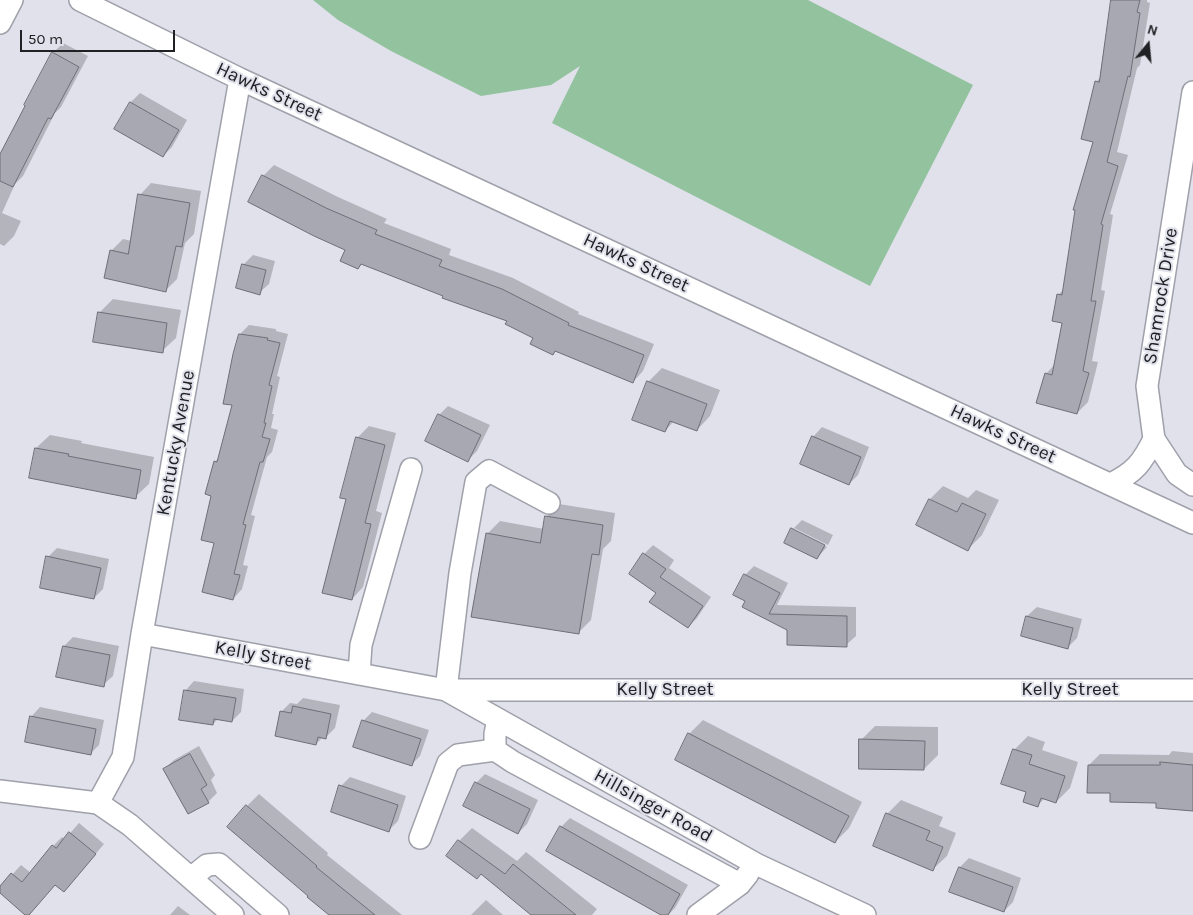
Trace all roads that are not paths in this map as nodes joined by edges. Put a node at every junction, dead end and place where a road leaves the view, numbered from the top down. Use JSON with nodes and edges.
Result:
{"nodes":[{"id":1,"x":12,"y":0,"type":"edge"},
{"id":2,"x":80,"y":0,"type":"edge"},
{"id":3,"x":0,"y":23,"type":"edge"},
{"id":4,"x":240,"y":79,"type":"junction"},
{"id":5,"x":1193,"y":92,"type":"edge"},
{"id":6,"x":1154,"y":439,"type":"junction"},
{"id":7,"x":411,"y":470,"type":"dead end"},
{"id":8,"x":1111,"y":484,"type":"junction"},
{"id":9,"x":1193,"y":485,"type":"edge"},
{"id":10,"x":549,"y":503,"type":"dead end"},
{"id":11,"x":1193,"y":523,"type":"edge"},
{"id":12,"x":142,"y":634,"type":"junction"},
{"id":13,"x":359,"y":674,"type":"junction"},
{"id":14,"x":446,"y":690,"type":"junction"},
{"id":15,"x":1193,"y":690,"type":"edge"},
{"id":16,"x":498,"y":719,"type":"junction"},
{"id":17,"x":495,"y":750,"type":"junction"},
{"id":18,"x":1,"y":792,"type":"edge"},
{"id":19,"x":98,"y":803,"type":"junction"},
{"id":20,"x":420,"y":838,"type":"dead end"},
{"id":21,"x":756,"y":864,"type":"junction"},
{"id":22,"x":191,"y":878,"type":"junction"},
{"id":23,"x":740,"y":884,"type":"junction"},
{"id":24,"x":233,"y":915,"type":"edge"},
{"id":25,"x":278,"y":915,"type":"edge"},
{"id":26,"x":698,"y":915,"type":"edge"},
{"id":27,"x":865,"y":915,"type":"edge"}],
"edges":[{"from":1,"to":3,"type":"street"},
{"from":2,"to":4,"type":"street","name":"Hawks Street"},
{"from":4,"to":8,"type":"street","name":"Hawks Street"},
{"from":4,"to":12,"type":"street","name":"Kentucky Avenue"},
{"from":5,"to":6,"type":"street","name":"Shamrock Drive"},
{"from":6,"to":8,"type":"street"},
{"from":6,"to":9,"type":"street","name":"Shamrock Drive"},
{"from":7,"to":13,"type":"street"},
{"from":8,"to":11,"type":"street","name":"Hawks Street"},
{"from":10,"to":14,"type":"street"},
{"from":12,"to":13,"type":"street","name":"Kelly Street"},
{"from":12,"to":19,"type":"street","name":"Kentucky Avenue"},
{"from":13,"to":14,"type":"street","name":"Kelly Street"},
{"from":14,"to":15,"type":"street","name":"Kelly Street"},
{"from":14,"to":16,"type":"street","name":"Hillsinger Road"},
{"from":16,"to":17,"type":"street"},
{"from":16,"to":21,"type":"street","name":"Hillsinger Road"},
{"from":17,"to":20,"type":"street"},
{"from":17,"to":23,"type":"street"},
{"from":18,"to":19,"type":"street"},
{"from":19,"to":22,"type":"street"},
{"from":21,"to":23,"type":"street"},
{"from":21,"to":27,"type":"street","name":"Hillsinger Road"},
{"from":22,"to":24,"type":"street"},
{"from":22,"to":25,"type":"street"},
{"from":23,"to":26,"type":"street"}]}
